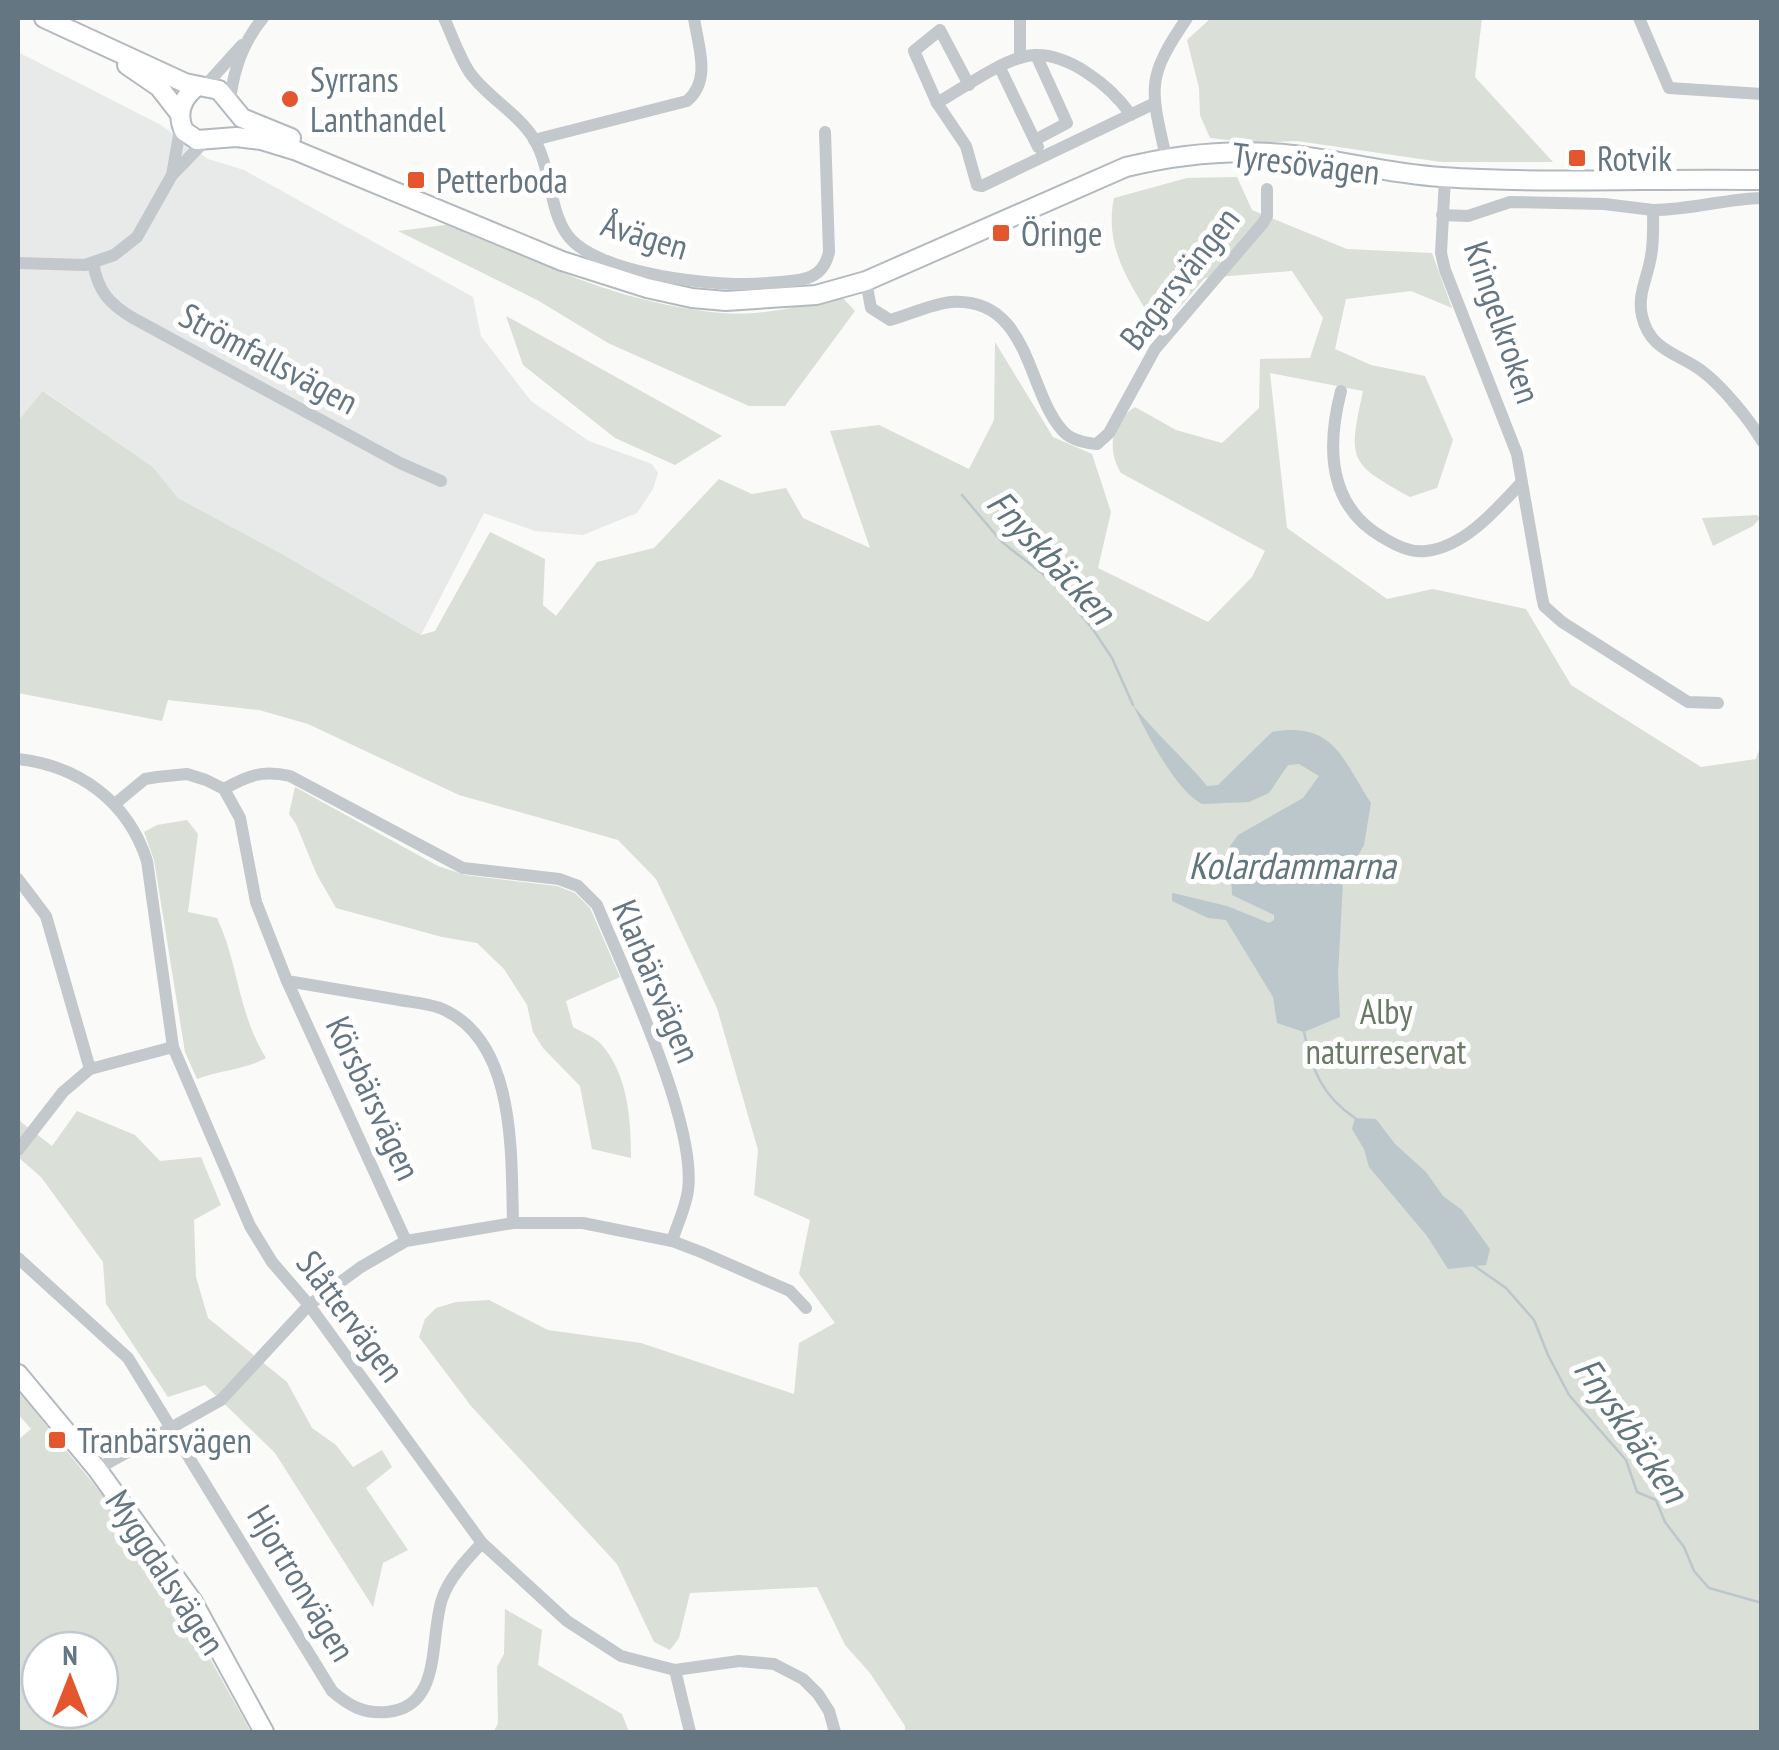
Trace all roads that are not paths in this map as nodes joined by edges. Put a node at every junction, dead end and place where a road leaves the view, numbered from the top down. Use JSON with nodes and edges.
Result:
{"nodes":[{"id":1,"x":44,"y":18,"type":"edge"},
{"id":2,"x":259,"y":18,"type":"edge"},
{"id":3,"x":444,"y":18,"type":"edge"},
{"id":4,"x":694,"y":18,"type":"edge"},
{"id":5,"x":1020,"y":18,"type":"edge"},
{"id":6,"x":1187,"y":18,"type":"edge"},
{"id":7,"x":1639,"y":18,"type":"edge"},
{"id":8,"x":937,"y":24,"type":"edge"},
{"id":9,"x":250,"y":36,"type":"junction"},
{"id":10,"x":102,"y":47,"type":"junction"},
{"id":11,"x":1036,"y":55,"type":"junction"},
{"id":12,"x":1020,"y":58,"type":"junction"},
{"id":13,"x":1000,"y":68,"type":"junction"},
{"id":14,"x":969,"y":84,"type":"junction"},
{"id":15,"x":200,"y":86,"type":"junction"},
{"id":16,"x":1762,"y":94,"type":"edge"},
{"id":17,"x":937,"y":103,"type":"junction"},
{"id":18,"x":1153,"y":104,"type":"junction"},
{"id":19,"x":232,"y":106,"type":"junction"},
{"id":20,"x":1131,"y":115,"type":"junction"},
{"id":21,"x":181,"y":119,"type":"junction"},
{"id":22,"x":825,"y":132,"type":"dead end"},
{"id":23,"x":211,"y":140,"type":"junction"},
{"id":24,"x":534,"y":140,"type":"junction"},
{"id":25,"x":1034,"y":140,"type":"junction"},
{"id":26,"x":1043,"y":156,"type":"junction"},
{"id":27,"x":1166,"y":157,"type":"junction"},
{"id":28,"x":172,"y":175,"type":"junction"},
{"id":29,"x":1445,"y":178,"type":"junction"},
{"id":30,"x":1762,"y":180,"type":"edge"},
{"id":31,"x":1267,"y":189,"type":"dead end"},
{"id":32,"x":1762,"y":198,"type":"edge"},
{"id":33,"x":1653,"y":210,"type":"junction"},
{"id":34,"x":1442,"y":215,"type":"junction"},
{"id":35,"x":472,"y":222,"type":"junction"},
{"id":36,"x":18,"y":263,"type":"edge"},
{"id":37,"x":93,"y":264,"type":"junction"},
{"id":38,"x":866,"y":281,"type":"junction"},
{"id":39,"x":1341,"y":391,"type":"dead end"},
{"id":40,"x":1762,"y":442,"type":"edge"},
{"id":41,"x":441,"y":481,"type":"dead end"},
{"id":42,"x":1520,"y":484,"type":"junction"},
{"id":43,"x":1718,"y":703,"type":"dead end"},
{"id":44,"x":18,"y":758,"type":"edge"},
{"id":45,"x":224,"y":789,"type":"junction"},
{"id":46,"x":116,"y":804,"type":"junction"},
{"id":47,"x":18,"y":879,"type":"edge"},
{"id":48,"x":287,"y":981,"type":"junction"},
{"id":49,"x":173,"y":1047,"type":"junction"},
{"id":50,"x":90,"y":1069,"type":"junction"},
{"id":51,"x":18,"y":1150,"type":"edge"},
{"id":52,"x":513,"y":1223,"type":"junction"},
{"id":53,"x":406,"y":1241,"type":"junction"},
{"id":54,"x":672,"y":1242,"type":"junction"},
{"id":55,"x":18,"y":1258,"type":"edge"},
{"id":56,"x":309,"y":1305,"type":"junction"},
{"id":57,"x":806,"y":1308,"type":"dead end"},
{"id":58,"x":18,"y":1374,"type":"edge"},
{"id":59,"x":174,"y":1428,"type":"junction"},
{"id":60,"x":97,"y":1470,"type":"junction"},
{"id":61,"x":482,"y":1543,"type":"junction"},
{"id":62,"x":675,"y":1670,"type":"junction"},
{"id":63,"x":264,"y":1732,"type":"edge"},
{"id":64,"x":690,"y":1732,"type":"edge"},
{"id":65,"x":835,"y":1732,"type":"edge"}],
"edges":[{"from":1,"to":10,"type":"main road","name":"Tyresövägen"},
{"from":2,"to":9,"type":"street"},
{"from":3,"to":24,"type":"street","name":"Åvägen"},
{"from":4,"to":24,"type":"street"},
{"from":5,"to":12,"type":"street"},
{"from":6,"to":18,"type":"street"},
{"from":7,"to":16,"type":"street"},
{"from":8,"to":14,"type":"street"},
{"from":8,"to":17,"type":"street"},
{"from":9,"to":15,"type":"street"},
{"from":9,"to":19,"type":"street"},
{"from":10,"to":15,"type":"main road","name":"Tyresövägen"},
{"from":10,"to":21,"type":"main road","name":"Tyresövägen"},
{"from":11,"to":12,"type":"street"},
{"from":11,"to":20,"type":"street"},
{"from":11,"to":25,"type":"street"},
{"from":12,"to":13,"type":"street"},
{"from":13,"to":14,"type":"street"},
{"from":13,"to":25,"type":"street"},
{"from":14,"to":17,"type":"street"},
{"from":15,"to":19,"type":"main road","name":"Tyresövägen"},
{"from":15,"to":21,"type":"main road"},
{"from":17,"to":26,"type":"street"},
{"from":18,"to":20,"type":"street"},
{"from":18,"to":27,"type":"street"},
{"from":19,"to":23,"type":"main road"},
{"from":19,"to":35,"type":"main road","name":"Tyresövägen"},
{"from":20,"to":26,"type":"street"},
{"from":21,"to":23,"type":"main road","name":"Tyresövägen"},
{"from":21,"to":28,"type":"street"},
{"from":22,"to":24,"type":"street","name":"Åvägen"},
{"from":23,"to":28,"type":"street"},
{"from":23,"to":35,"type":"main road","name":"Tyresövägen"},
{"from":25,"to":26,"type":"street"},
{"from":27,"to":29,"type":"main road","name":"Tyresövägen"},
{"from":27,"to":38,"type":"main road","name":"Tyresövägen"},
{"from":28,"to":37,"type":"street"},
{"from":29,"to":30,"type":"main road","name":"Tyresövägen"},
{"from":29,"to":34,"type":"street","name":"Kringelkroken"},
{"from":31,"to":38,"type":"street","name":"Bagarsvängen"},
{"from":32,"to":33,"type":"street"},
{"from":33,"to":34,"type":"street"},
{"from":33,"to":40,"type":"street"},
{"from":34,"to":42,"type":"street","name":"Kringelkroken"},
{"from":35,"to":38,"type":"main road","name":"Tyresövägen"},
{"from":36,"to":37,"type":"street"},
{"from":37,"to":41,"type":"street","name":"Strömfallsvägen"},
{"from":39,"to":42,"type":"street"},
{"from":42,"to":43,"type":"street","name":"Kringelkroken"},
{"from":44,"to":46,"type":"street","name":"Slåttervägen"},
{"from":45,"to":46,"type":"street"},
{"from":45,"to":48,"type":"street","name":"Körsbärsvägen"},
{"from":45,"to":54,"type":"street","name":"Klarbärsvägen"},
{"from":46,"to":49,"type":"street","name":"Slåttervägen"},
{"from":47,"to":50,"type":"street"},
{"from":48,"to":52,"type":"street"},
{"from":48,"to":53,"type":"street","name":"Körsbärsvägen"},
{"from":49,"to":50,"type":"street"},
{"from":49,"to":56,"type":"street","name":"Slåttervägen"},
{"from":50,"to":51,"type":"street"},
{"from":52,"to":53,"type":"street"},
{"from":52,"to":54,"type":"street"},
{"from":53,"to":56,"type":"street"},
{"from":54,"to":57,"type":"street"},
{"from":55,"to":59,"type":"street"},
{"from":56,"to":59,"type":"street"},
{"from":56,"to":61,"type":"street","name":"Slåttervägen"},
{"from":58,"to":60,"type":"main road","name":"Myggdalsvägen"},
{"from":59,"to":60,"type":"street"},
{"from":59,"to":61,"type":"street","name":"Hjortronvägen"},
{"from":60,"to":63,"type":"main road","name":"Myggdalsvägen"},
{"from":61,"to":62,"type":"street","name":"Slåttervägen"},
{"from":62,"to":64,"type":"street"},
{"from":62,"to":65,"type":"street","name":"Slåttervägen"}]}
